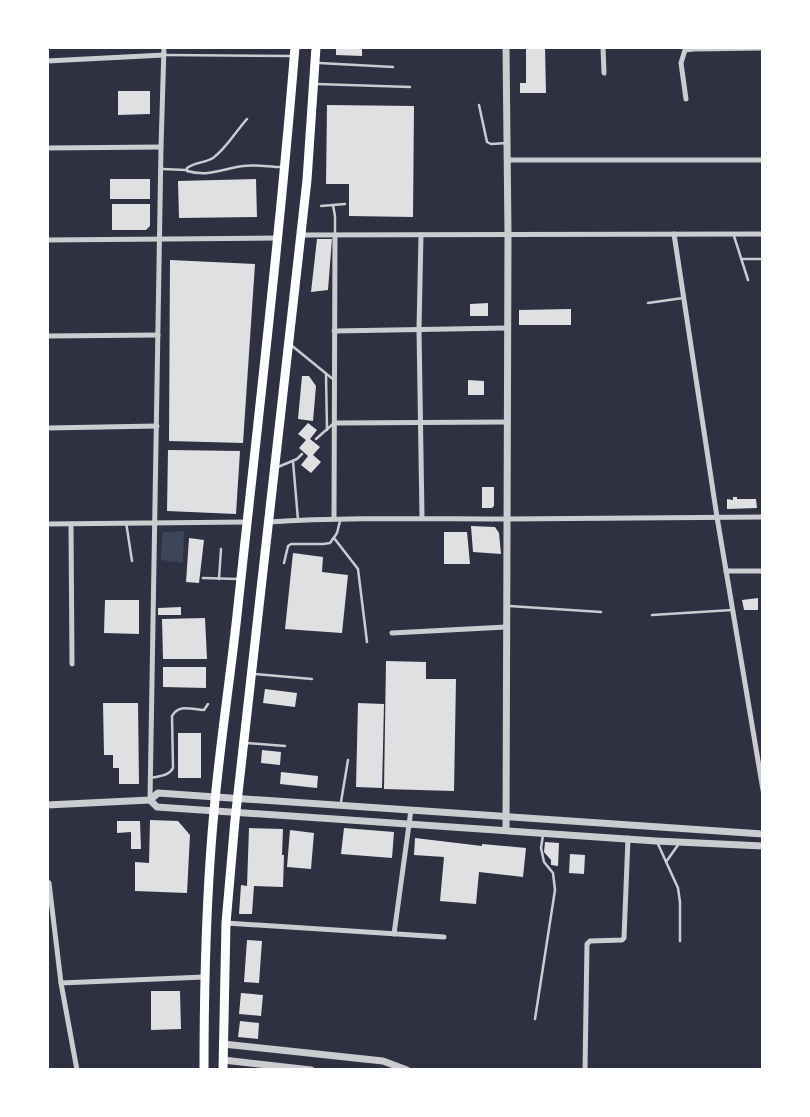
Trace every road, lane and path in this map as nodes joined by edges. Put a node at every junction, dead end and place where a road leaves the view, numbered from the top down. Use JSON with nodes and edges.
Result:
{"nodes":[{"id":1,"x":164,"y":47,"type":"edge"},
{"id":2,"x":316,"y":47,"type":"edge"},
{"id":3,"x":506,"y":47,"type":"edge"},
{"id":4,"x":603,"y":47,"type":"edge"},
{"id":5,"x":763,"y":48,"type":"edge"},
{"id":6,"x":295,"y":52,"type":"edge"},
{"id":7,"x":164,"y":55,"type":"junction"},
{"id":8,"x":47,"y":61,"type":"edge"},
{"id":9,"x":315,"y":63,"type":"junction"},
{"id":10,"x":393,"y":67,"type":"dead end"},
{"id":11,"x":604,"y":73,"type":"dead end"},
{"id":12,"x":314,"y":84,"type":"junction"},
{"id":13,"x":410,"y":87,"type":"dead end"},
{"id":14,"x":686,"y":99,"type":"dead end"},
{"id":15,"x":480,"y":105,"type":"dead end"},
{"id":16,"x":247,"y":119,"type":"dead end"},
{"id":17,"x":507,"y":143,"type":"junction"},
{"id":18,"x":161,"y":147,"type":"junction"},
{"id":19,"x":47,"y":148,"type":"edge"},
{"id":20,"x":507,"y":160,"type":"junction"},
{"id":21,"x":763,"y":160,"type":"edge"},
{"id":22,"x":285,"y":167,"type":"junction"},
{"id":23,"x":160,"y":169,"type":"junction"},
{"id":24,"x":186,"y":170,"type":"junction"},
{"id":25,"x":345,"y":204,"type":"dead end"},
{"id":26,"x":333,"y":205,"type":"junction"},
{"id":27,"x":321,"y":206,"type":"dead end"},
{"id":28,"x":674,"y":234,"type":"junction"},
{"id":29,"x":734,"y":234,"type":"junction"},
{"id":30,"x":763,"y":234,"type":"edge"},
{"id":31,"x":300,"y":235,"type":"junction"},
{"id":32,"x":335,"y":235,"type":"junction"},
{"id":33,"x":421,"y":235,"type":"junction"},
{"id":34,"x":508,"y":235,"type":"junction"},
{"id":35,"x":278,"y":238,"type":"junction"},
{"id":36,"x":159,"y":239,"type":"junction"},
{"id":37,"x":47,"y":240,"type":"edge"},
{"id":38,"x":741,"y":259,"type":"junction"},
{"id":39,"x":763,"y":259,"type":"edge"},
{"id":40,"x":748,"y":280,"type":"dead end"},
{"id":41,"x":684,"y":298,"type":"junction"},
{"id":42,"x":648,"y":303,"type":"dead end"},
{"id":43,"x":507,"y":328,"type":"junction"},
{"id":44,"x":419,"y":329,"type":"junction"},
{"id":45,"x":334,"y":331,"type":"junction"},
{"id":46,"x":158,"y":335,"type":"junction"},
{"id":47,"x":47,"y":336,"type":"edge"},
{"id":48,"x":289,"y":343,"type":"junction"},
{"id":49,"x":326,"y":373,"type":"junction"},
{"id":50,"x":334,"y":380,"type":"junction"},
{"id":51,"x":507,"y":422,"type":"junction"},
{"id":52,"x":335,"y":423,"type":"junction"},
{"id":53,"x":421,"y":423,"type":"junction"},
{"id":54,"x":157,"y":426,"type":"junction"},
{"id":55,"x":47,"y":428,"type":"edge"},
{"id":56,"x":327,"y":430,"type":"junction"},
{"id":57,"x":316,"y":439,"type":"dead end"},
{"id":58,"x":302,"y":454,"type":"dead end"},
{"id":59,"x":293,"y":461,"type":"junction"},
{"id":60,"x":275,"y":468,"type":"junction"},
{"id":61,"x":422,"y":517,"type":"junction"},
{"id":62,"x":717,"y":517,"type":"junction"},
{"id":63,"x":763,"y":517,"type":"edge"},
{"id":64,"x":337,"y":518,"type":"junction"},
{"id":65,"x":507,"y":519,"type":"junction"},
{"id":66,"x":298,"y":520,"type":"junction"},
{"id":67,"x":125,"y":522,"type":"junction"},
{"id":68,"x":155,"y":522,"type":"junction"},
{"id":69,"x":247,"y":522,"type":"junction"},
{"id":70,"x":269,"y":522,"type":"junction"},
{"id":71,"x":47,"y":524,"type":"edge"},
{"id":72,"x":71,"y":524,"type":"junction"},
{"id":73,"x":334,"y":538,"type":"junction"},
{"id":74,"x":221,"y":549,"type":"dead end"},
{"id":75,"x":132,"y":561,"type":"dead end"},
{"id":76,"x":284,"y":563,"type":"dead end"},
{"id":77,"x":726,"y":571,"type":"junction"},
{"id":78,"x":763,"y":571,"type":"edge"},
{"id":79,"x":203,"y":578,"type":"dead end"},
{"id":80,"x":219,"y":579,"type":"junction"},
{"id":81,"x":241,"y":580,"type":"junction"},
{"id":82,"x":506,"y":606,"type":"junction"},
{"id":83,"x":732,"y":610,"type":"junction"},
{"id":84,"x":601,"y":612,"type":"dead end"},
{"id":85,"x":652,"y":615,"type":"dead end"},
{"id":86,"x":506,"y":627,"type":"junction"},
{"id":87,"x":392,"y":633,"type":"dead end"},
{"id":88,"x":367,"y":642,"type":"dead end"},
{"id":89,"x":72,"y":664,"type":"dead end"},
{"id":90,"x":252,"y":674,"type":"junction"},
{"id":91,"x":312,"y":679,"type":"dead end"},
{"id":92,"x":208,"y":704,"type":"dead end"},
{"id":93,"x":244,"y":742,"type":"junction"},
{"id":94,"x":285,"y":746,"type":"dead end"},
{"id":95,"x":348,"y":760,"type":"dead end"},
{"id":96,"x":151,"y":778,"type":"junction"},
{"id":97,"x":763,"y":790,"type":"edge"},
{"id":98,"x":215,"y":797,"type":"junction"},
{"id":99,"x":237,"y":798,"type":"junction"},
{"id":100,"x":150,"y":800,"type":"junction"},
{"id":101,"x":47,"y":805,"type":"edge"},
{"id":102,"x":341,"y":806,"type":"junction"},
{"id":103,"x":411,"y":810,"type":"junction"},
{"id":104,"x":214,"y":811,"type":"junction"},
{"id":105,"x":235,"y":813,"type":"junction"},
{"id":106,"x":505,"y":816,"type":"junction"},
{"id":107,"x":409,"y":824,"type":"junction"},
{"id":108,"x":506,"y":830,"type":"junction"},
{"id":109,"x":544,"y":833,"type":"junction"},
{"id":110,"x":763,"y":834,"type":"edge"},
{"id":111,"x":628,"y":838,"type":"junction"},
{"id":112,"x":656,"y":841,"type":"junction"},
{"id":113,"x":680,"y":842,"type":"junction"},
{"id":114,"x":763,"y":846,"type":"edge"},
{"id":115,"x":666,"y":862,"type":"junction"},
{"id":116,"x":47,"y":881,"type":"edge"},
{"id":117,"x":226,"y":923,"type":"junction"},
{"id":118,"x":394,"y":934,"type":"junction"},
{"id":119,"x":444,"y":937,"type":"dead end"},
{"id":120,"x":680,"y":941,"type":"dead end"},
{"id":121,"x":204,"y":977,"type":"junction"},
{"id":122,"x":61,"y":983,"type":"junction"},
{"id":123,"x":535,"y":1019,"type":"dead end"},
{"id":124,"x":223,"y":1044,"type":"junction"},
{"id":125,"x":223,"y":1065,"type":"edge"},
{"id":126,"x":77,"y":1070,"type":"edge"},
{"id":127,"x":204,"y":1070,"type":"edge"},
{"id":128,"x":311,"y":1070,"type":"edge"},
{"id":129,"x":407,"y":1070,"type":"edge"},
{"id":130,"x":585,"y":1070,"type":"edge"}],
"edges":[{"from":1,"to":7,"type":"street"},
{"from":2,"to":9,"type":"main road"},
{"from":3,"to":17,"type":"street"},
{"from":4,"to":11,"type":"street"},
{"from":5,"to":14,"type":"street"},
{"from":6,"to":7,"type":"lane"},
{"from":6,"to":22,"type":"main road"},
{"from":7,"to":8,"type":"street"},
{"from":7,"to":18,"type":"street"},
{"from":9,"to":10,"type":"lane"},
{"from":9,"to":12,"type":"main road"},
{"from":12,"to":13,"type":"lane"},
{"from":12,"to":31,"type":"main road"},
{"from":15,"to":17,"type":"lane"},
{"from":16,"to":24,"type":"lane"},
{"from":17,"to":20,"type":"street"},
{"from":18,"to":19,"type":"street"},
{"from":18,"to":23,"type":"street"},
{"from":20,"to":21,"type":"street"},
{"from":20,"to":34,"type":"street"},
{"from":22,"to":24,"type":"lane"},
{"from":22,"to":35,"type":"main road"},
{"from":23,"to":24,"type":"lane"},
{"from":23,"to":36,"type":"street"},
{"from":25,"to":26,"type":"lane"},
{"from":26,"to":27,"type":"lane"},
{"from":26,"to":32,"type":"lane"},
{"from":28,"to":29,"type":"street"},
{"from":28,"to":34,"type":"street"},
{"from":28,"to":41,"type":"street"},
{"from":29,"to":30,"type":"street"},
{"from":29,"to":38,"type":"lane"},
{"from":31,"to":32,"type":"street"},
{"from":31,"to":48,"type":"main road"},
{"from":32,"to":33,"type":"street"},
{"from":32,"to":45,"type":"street"},
{"from":33,"to":34,"type":"street"},
{"from":33,"to":44,"type":"street"},
{"from":34,"to":43,"type":"street"},
{"from":35,"to":36,"type":"street"},
{"from":35,"to":69,"type":"main road"},
{"from":36,"to":37,"type":"street"},
{"from":36,"to":46,"type":"street"},
{"from":38,"to":39,"type":"lane"},
{"from":38,"to":40,"type":"lane"},
{"from":41,"to":42,"type":"lane"},
{"from":41,"to":62,"type":"street"},
{"from":43,"to":44,"type":"street"},
{"from":43,"to":51,"type":"street"},
{"from":44,"to":45,"type":"street"},
{"from":44,"to":53,"type":"street"},
{"from":45,"to":50,"type":"street"},
{"from":46,"to":47,"type":"street"},
{"from":46,"to":54,"type":"street"},
{"from":48,"to":49,"type":"lane"},
{"from":48,"to":60,"type":"main road"},
{"from":49,"to":50,"type":"lane"},
{"from":49,"to":56,"type":"lane"},
{"from":50,"to":52,"type":"street"},
{"from":51,"to":53,"type":"street"},
{"from":51,"to":65,"type":"street"},
{"from":52,"to":53,"type":"street"},
{"from":52,"to":56,"type":"lane"},
{"from":52,"to":64,"type":"street"},
{"from":53,"to":61,"type":"street"},
{"from":54,"to":55,"type":"street"},
{"from":54,"to":68,"type":"street"},
{"from":56,"to":57,"type":"lane"},
{"from":58,"to":59,"type":"lane"},
{"from":59,"to":60,"type":"lane"},
{"from":59,"to":66,"type":"lane"},
{"from":60,"to":70,"type":"main road"},
{"from":61,"to":64,"type":"street"},
{"from":61,"to":65,"type":"street"},
{"from":62,"to":63,"type":"street"},
{"from":62,"to":65,"type":"street"},
{"from":62,"to":77,"type":"street"},
{"from":64,"to":66,"type":"street"},
{"from":64,"to":73,"type":"lane"},
{"from":65,"to":82,"type":"street"},
{"from":66,"to":70,"type":"street"},
{"from":67,"to":68,"type":"street"},
{"from":67,"to":72,"type":"street"},
{"from":67,"to":75,"type":"lane"},
{"from":68,"to":69,"type":"street"},
{"from":68,"to":96,"type":"street"},
{"from":69,"to":81,"type":"main road"},
{"from":70,"to":90,"type":"main road"},
{"from":71,"to":72,"type":"street"},
{"from":72,"to":89,"type":"street"},
{"from":73,"to":76,"type":"lane"},
{"from":73,"to":88,"type":"lane"},
{"from":74,"to":80,"type":"lane"},
{"from":77,"to":78,"type":"street"},
{"from":77,"to":83,"type":"street"},
{"from":79,"to":80,"type":"lane"},
{"from":80,"to":81,"type":"lane"},
{"from":81,"to":98,"type":"main road"},
{"from":82,"to":84,"type":"lane"},
{"from":82,"to":86,"type":"street"},
{"from":83,"to":85,"type":"lane"},
{"from":83,"to":97,"type":"street"},
{"from":86,"to":87,"type":"street"},
{"from":86,"to":106,"type":"street"},
{"from":90,"to":91,"type":"lane"},
{"from":90,"to":93,"type":"main road"},
{"from":92,"to":96,"type":"lane"},
{"from":93,"to":94,"type":"lane"},
{"from":93,"to":99,"type":"main road"},
{"from":95,"to":102,"type":"lane"},
{"from":96,"to":100,"type":"street"},
{"from":98,"to":99,"type":"street"},
{"from":98,"to":100,"type":"street"},
{"from":98,"to":104,"type":"main road"},
{"from":99,"to":102,"type":"street"},
{"from":99,"to":105,"type":"main road"},
{"from":100,"to":101,"type":"street"},
{"from":100,"to":104,"type":"street"},
{"from":102,"to":103,"type":"street"},
{"from":103,"to":106,"type":"street"},
{"from":103,"to":107,"type":"street"},
{"from":104,"to":105,"type":"street"},
{"from":104,"to":121,"type":"main road"},
{"from":105,"to":107,"type":"street"},
{"from":105,"to":117,"type":"main road"},
{"from":106,"to":108,"type":"street"},
{"from":106,"to":110,"type":"street"},
{"from":107,"to":108,"type":"street"},
{"from":107,"to":118,"type":"street"},
{"from":108,"to":109,"type":"street"},
{"from":109,"to":111,"type":"street"},
{"from":109,"to":123,"type":"lane"},
{"from":111,"to":112,"type":"street"},
{"from":111,"to":130,"type":"street"},
{"from":112,"to":113,"type":"street"},
{"from":112,"to":115,"type":"lane"},
{"from":113,"to":114,"type":"street"},
{"from":113,"to":115,"type":"lane"},
{"from":115,"to":120,"type":"lane"},
{"from":116,"to":122,"type":"street"},
{"from":117,"to":118,"type":"street"},
{"from":117,"to":124,"type":"main road"},
{"from":118,"to":119,"type":"street"},
{"from":121,"to":122,"type":"street"},
{"from":121,"to":127,"type":"main road"},
{"from":122,"to":126,"type":"street"},
{"from":124,"to":125,"type":"main road"},
{"from":124,"to":129,"type":"street"},
{"from":125,"to":128,"type":"street"}]}
